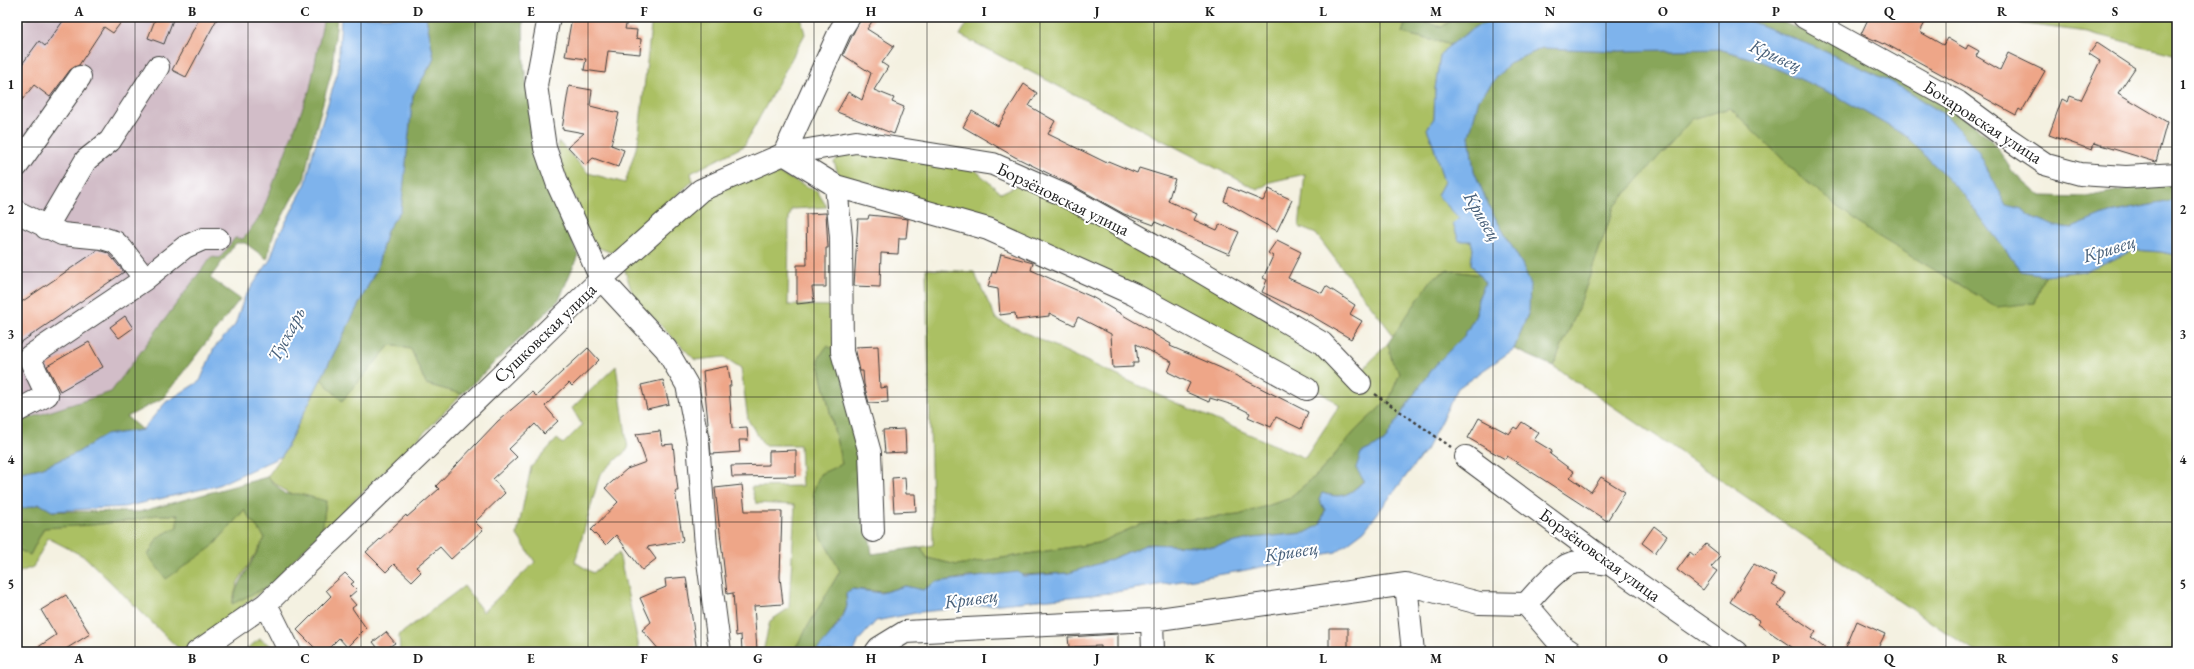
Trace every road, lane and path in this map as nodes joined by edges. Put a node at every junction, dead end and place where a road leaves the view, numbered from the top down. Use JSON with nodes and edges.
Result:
{"nodes":[{"id":1,"x":549,"y":17,"type":"edge"},
{"id":2,"x":849,"y":17,"type":"edge"},
{"id":3,"x":1804,"y":17,"type":"edge"},
{"id":4,"x":158,"y":67,"type":"dead end"},
{"id":5,"x":80,"y":77,"type":"dead end"},
{"id":6,"x":784,"y":154,"type":"junction"},
{"id":7,"x":17,"y":166,"type":"edge"},
{"id":8,"x":2177,"y":174,"type":"edge"},
{"id":9,"x":836,"y":186,"type":"junction"},
{"id":10,"x":17,"y":212,"type":"edge"},
{"id":11,"x":46,"y":228,"type":"junction"},
{"id":12,"x":218,"y":239,"type":"dead end"},
{"id":13,"x":145,"y":279,"type":"junction"},
{"id":14,"x":601,"y":279,"type":"junction"},
{"id":15,"x":1360,"y":383,"type":"joint"},
{"id":16,"x":1307,"y":389,"type":"dead end"},
{"id":17,"x":17,"y":411,"type":"edge"},
{"id":18,"x":1466,"y":457,"type":"joint"},
{"id":19,"x":873,"y":531,"type":"dead end"},
{"id":20,"x":1610,"y":564,"type":"junction"},
{"id":21,"x":1406,"y":584,"type":"junction"},
{"id":22,"x":266,"y":604,"type":"junction"},
{"id":23,"x":1526,"y":604,"type":"junction"},
{"id":24,"x":1152,"y":620,"type":"junction"},
{"id":25,"x":197,"y":652,"type":"edge"},
{"id":26,"x":290,"y":652,"type":"edge"},
{"id":27,"x":720,"y":652,"type":"edge"},
{"id":28,"x":876,"y":652,"type":"edge"},
{"id":29,"x":1153,"y":652,"type":"edge"},
{"id":30,"x":1413,"y":652,"type":"edge"},
{"id":31,"x":1571,"y":652,"type":"edge"},
{"id":32,"x":1736,"y":652,"type":"edge"}],
"edges":[{"from":1,"to":14,"type":"street"},
{"from":2,"to":6,"type":"street"},
{"from":3,"to":8,"type":"street","name":"Бочаровская улица"},
{"from":4,"to":11,"type":"street"},
{"from":5,"to":7,"type":"street"},
{"from":6,"to":9,"type":"street"},
{"from":6,"to":14,"type":"street","name":"Борзёновская улица"},
{"from":6,"to":15,"type":"street","name":"Борзёновская улица"},
{"from":9,"to":16,"type":"street"},
{"from":9,"to":19,"type":"street"},
{"from":10,"to":11,"type":"street"},
{"from":11,"to":13,"type":"street"},
{"from":12,"to":13,"type":"street"},
{"from":13,"to":17,"type":"street"},
{"from":14,"to":22,"type":"street","name":"Сушковская улица"},
{"from":14,"to":27,"type":"street","name":"Сушковская улица"},
{"from":15,"to":18,"type":"path"},
{"from":18,"to":20,"type":"street","name":"Борзёновская улица"},
{"from":20,"to":23,"type":"street"},
{"from":20,"to":32,"type":"street","name":"Борзёновская улица"},
{"from":21,"to":23,"type":"street"},
{"from":21,"to":24,"type":"street"},
{"from":21,"to":30,"type":"street"},
{"from":22,"to":25,"type":"street","name":"Сушковская улица"},
{"from":22,"to":26,"type":"street"},
{"from":23,"to":31,"type":"street"},
{"from":24,"to":28,"type":"street"},
{"from":24,"to":29,"type":"street"}]}
